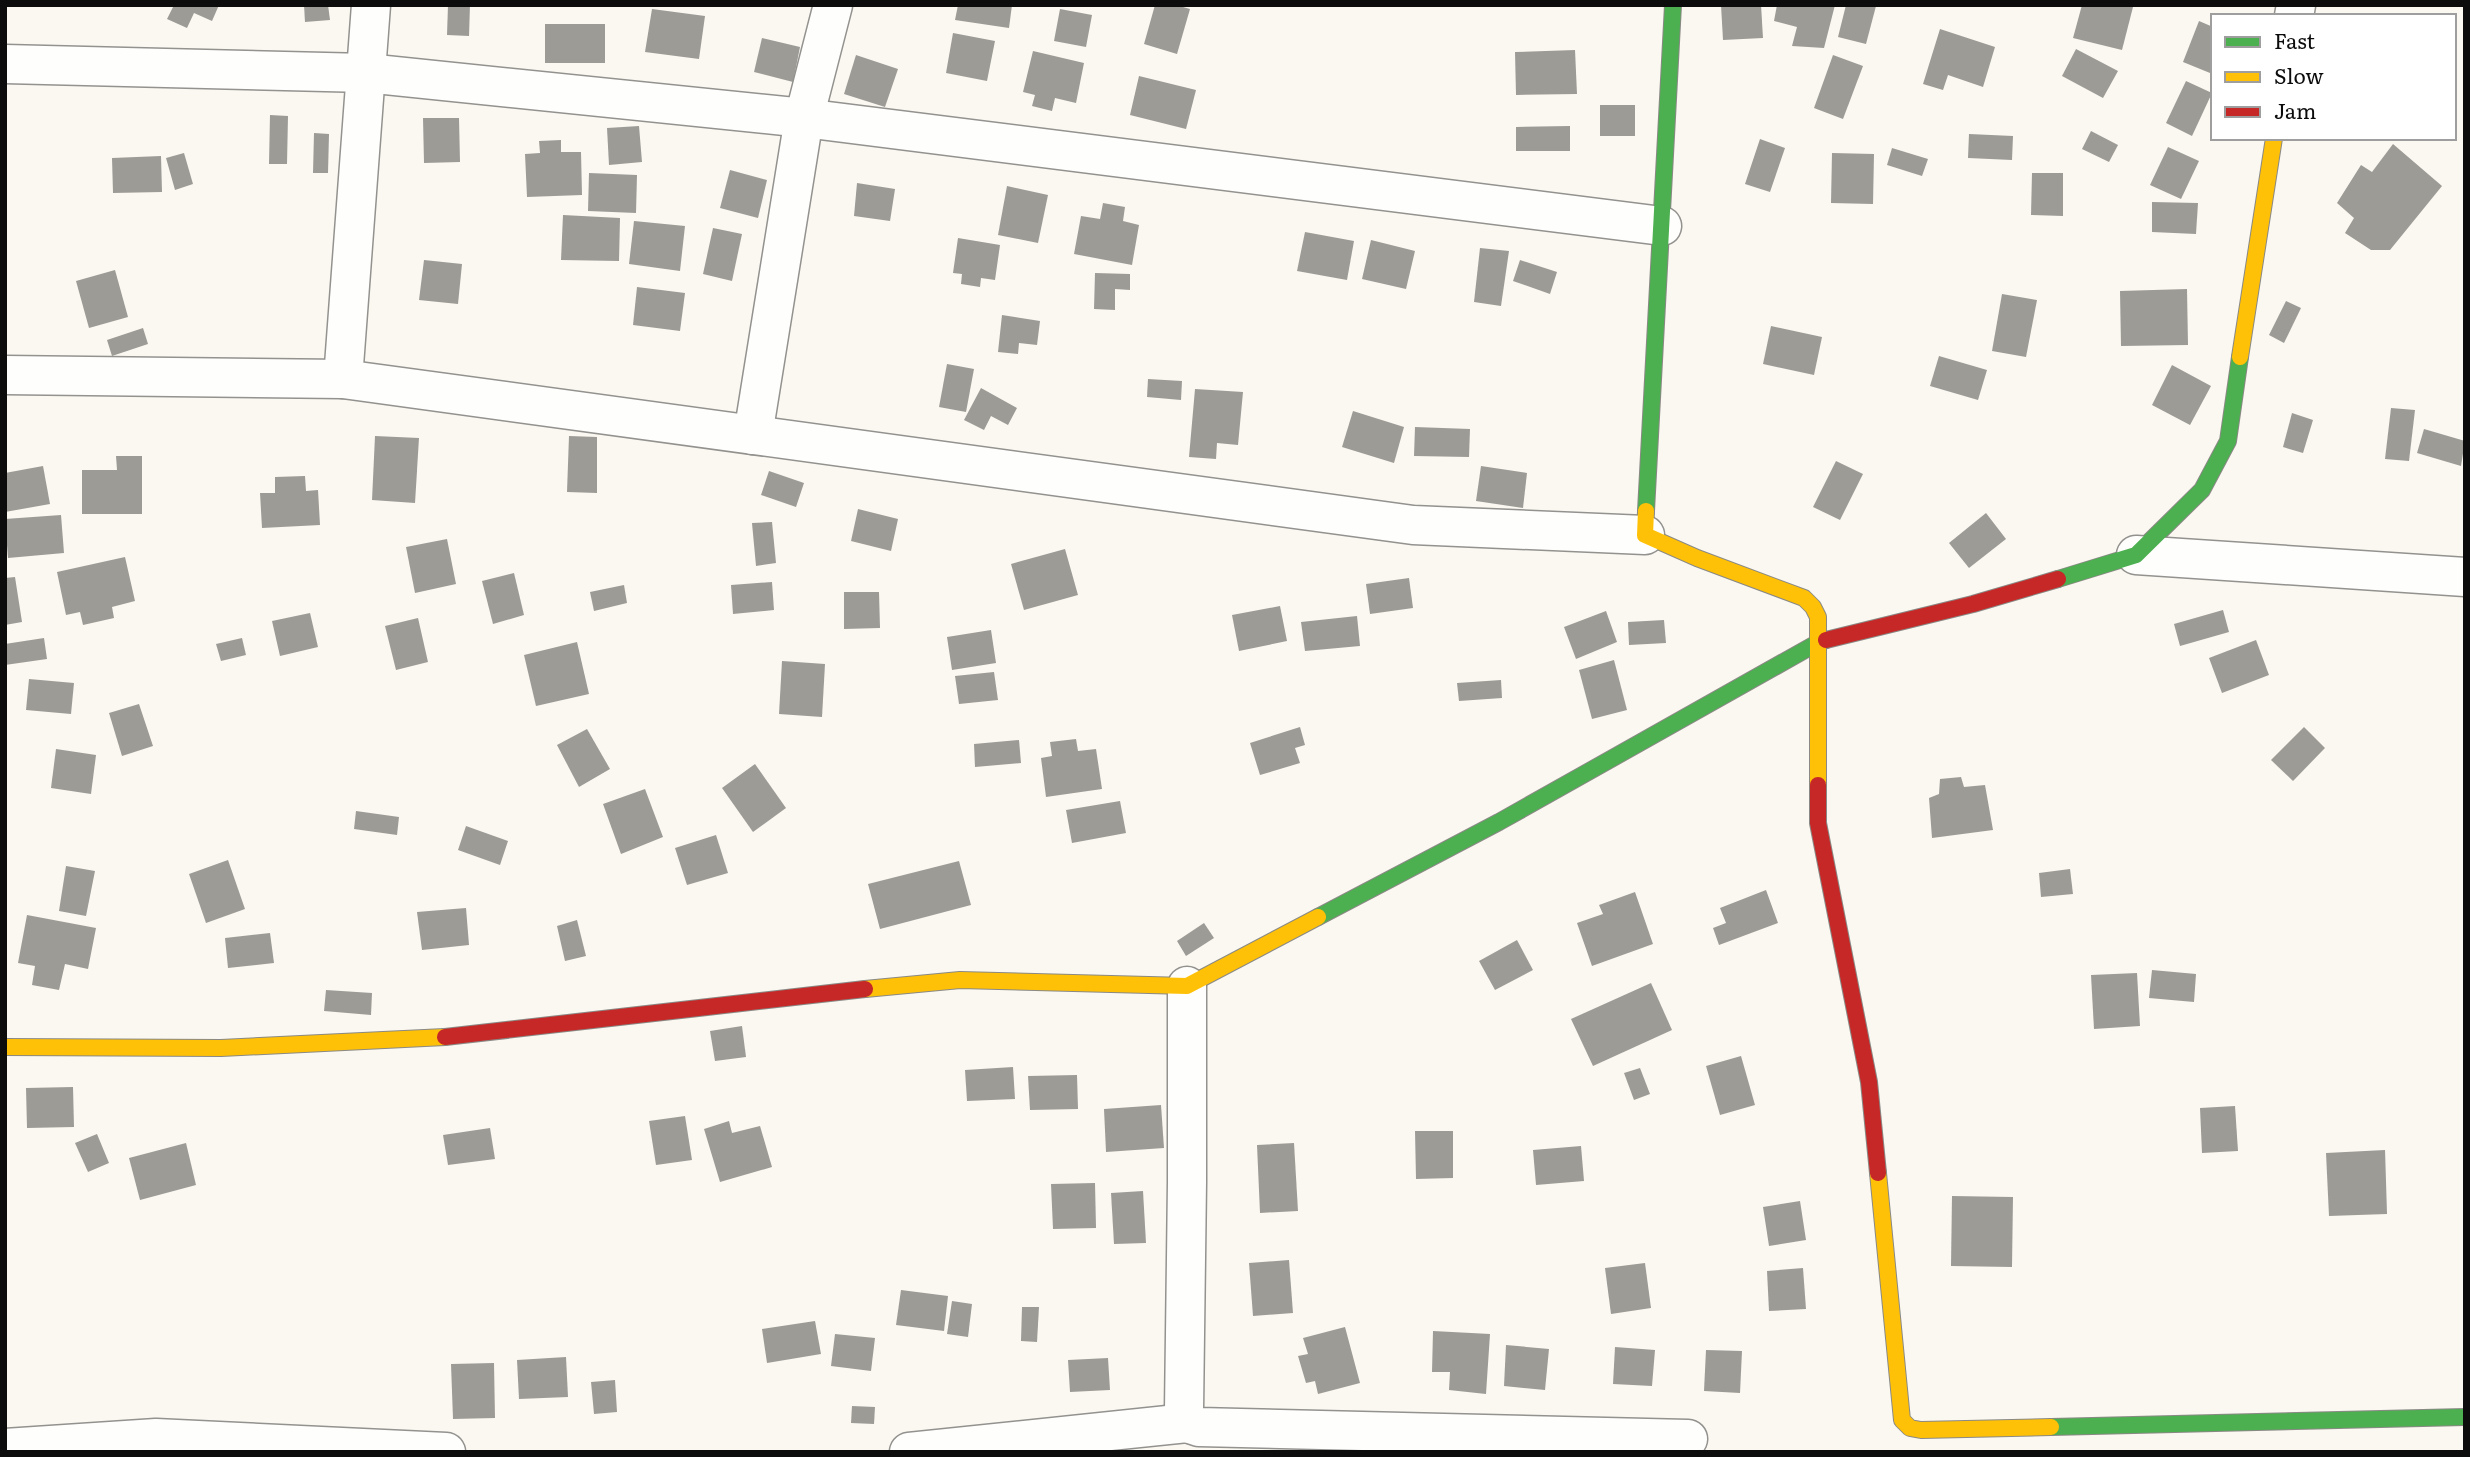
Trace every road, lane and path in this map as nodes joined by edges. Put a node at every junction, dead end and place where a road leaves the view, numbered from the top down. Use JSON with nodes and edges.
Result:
{"nodes":[{"id":1,"x":371,"y":5,"type":"edge"},
{"id":2,"x":833,"y":5,"type":"edge"},
{"id":3,"x":1673,"y":5,"type":"edge"},
{"id":4,"x":5,"y":64,"type":"edge"},
{"id":5,"x":366,"y":73,"type":"junction"},
{"id":6,"x":804,"y":118,"type":"junction"},
{"id":7,"x":2274,"y":140,"type":"edge"},
{"id":8,"x":1662,"y":226,"type":"junction"},
{"id":9,"x":5,"y":375,"type":"edge"},
{"id":10,"x":343,"y":379,"type":"junction"},
{"id":11,"x":752,"y":435,"type":"junction"},
{"id":12,"x":1645,"y":535,"type":"junction"},
{"id":13,"x":2136,"y":555,"type":"junction"},
{"id":14,"x":2465,"y":578,"type":"edge"},
{"id":15,"x":1819,"y":642,"type":"junction"},
{"id":16,"x":1187,"y":986,"type":"junction"},
{"id":17,"x":5,"y":1047,"type":"edge"},
{"id":18,"x":2465,"y":1417,"type":"edge"},
{"id":19,"x":1187,"y":1423,"type":"junction"},
{"id":20,"x":1688,"y":1438,"type":"dead end"},
{"id":21,"x":1081,"y":1444,"type":"edge"},
{"id":22,"x":161,"y":1445,"type":"edge"},
{"id":23,"x":5,"y":1448,"type":"edge"},
{"id":24,"x":446,"y":1452,"type":"edge"},
{"id":25,"x":909,"y":1452,"type":"edge"}],
"edges":[{"from":1,"to":5,"type":"street"},
{"from":2,"to":6,"type":"street"},
{"from":3,"to":8,"type":"street"},
{"from":4,"to":5,"type":"street"},
{"from":5,"to":6,"type":"street"},
{"from":5,"to":10,"type":"street"},
{"from":6,"to":8,"type":"street"},
{"from":6,"to":11,"type":"street"},
{"from":7,"to":13,"type":"street"},
{"from":8,"to":12,"type":"street"},
{"from":9,"to":10,"type":"street"},
{"from":10,"to":11,"type":"street"},
{"from":11,"to":12,"type":"street"},
{"from":12,"to":15,"type":"street"},
{"from":13,"to":14,"type":"street"},
{"from":13,"to":15,"type":"street"},
{"from":15,"to":16,"type":"street"},
{"from":15,"to":18,"type":"street"},
{"from":16,"to":17,"type":"street"},
{"from":16,"to":19,"type":"street"},
{"from":19,"to":20,"type":"street"},
{"from":19,"to":21,"type":"street"},
{"from":21,"to":25,"type":"street"},
{"from":22,"to":23,"type":"street"},
{"from":22,"to":24,"type":"street"}]}
